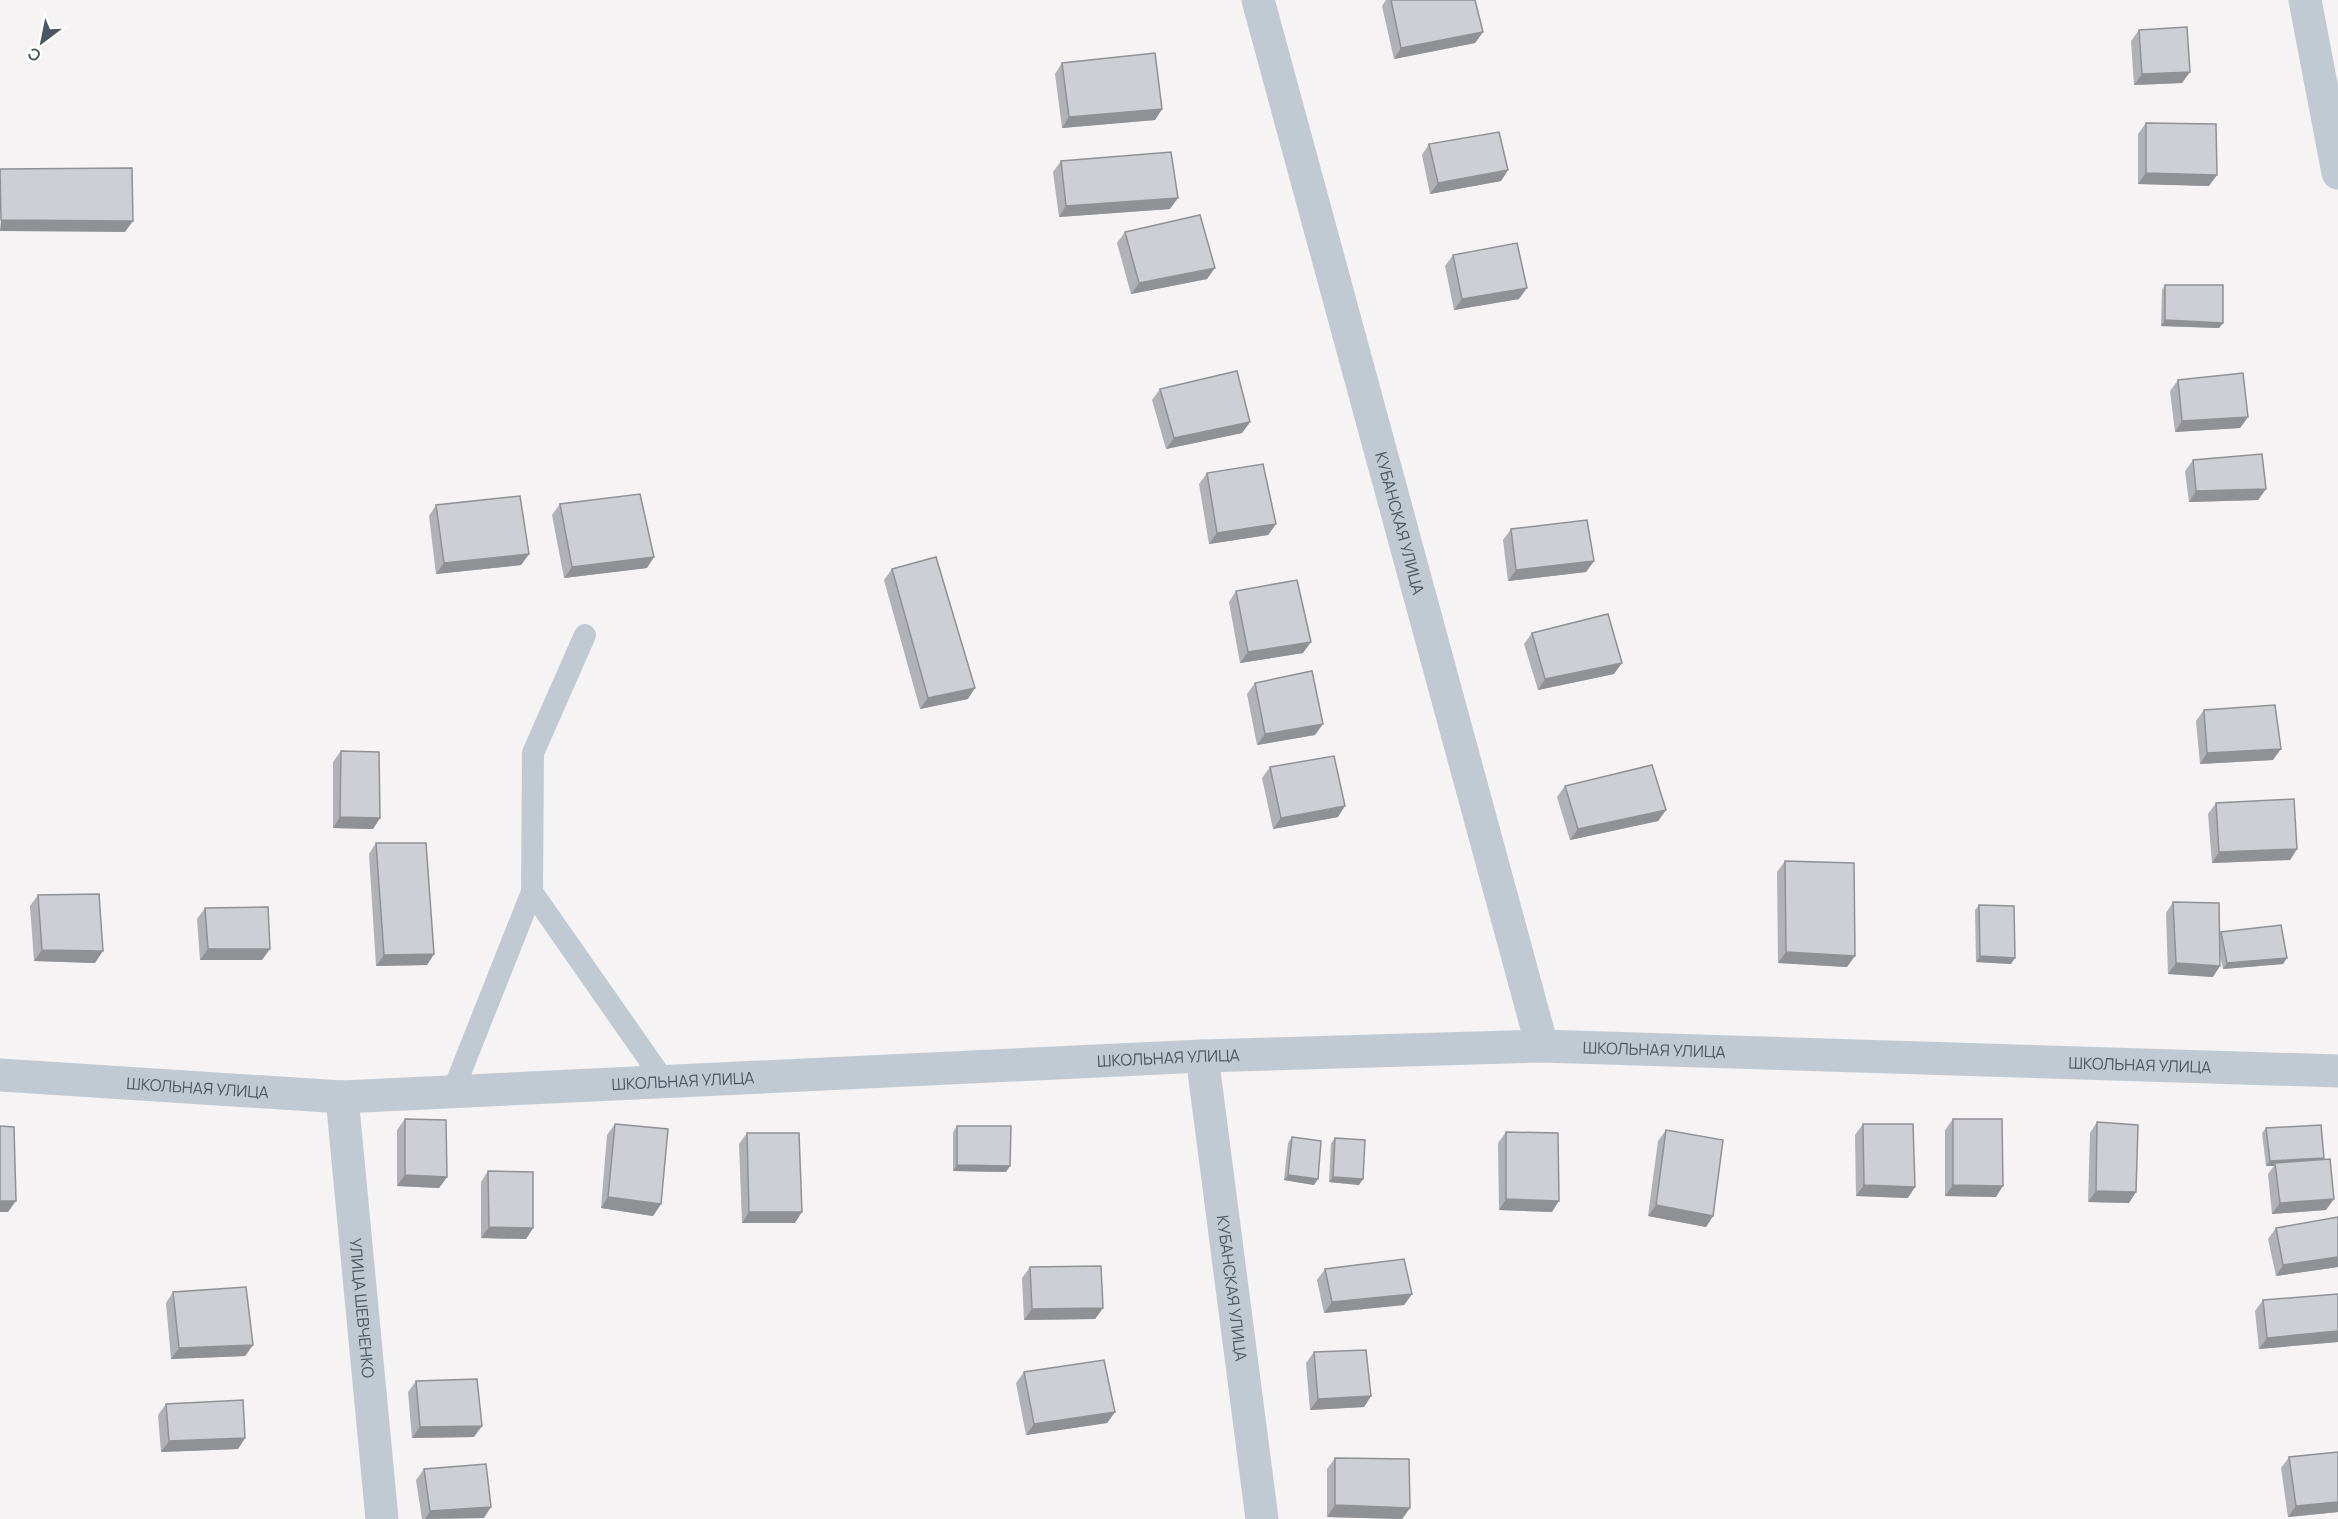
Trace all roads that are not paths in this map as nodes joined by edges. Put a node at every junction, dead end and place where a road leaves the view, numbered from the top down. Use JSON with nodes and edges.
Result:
{"nodes":[{"id":1,"x":1258,"y":0,"type":"edge"},
{"id":2,"x":2305,"y":0,"type":"edge"},
{"id":3,"x":2338,"y":173,"type":"edge"},
{"id":4,"x":585,"y":635,"type":"dead end"},
{"id":5,"x":532,"y":892,"type":"junction"},
{"id":6,"x":1542,"y":1046,"type":"junction"},
{"id":7,"x":1202,"y":1056,"type":"junction"},
{"id":8,"x":2338,"y":1071,"type":"edge"},
{"id":9,"x":0,"y":1075,"type":"edge"},
{"id":10,"x":664,"y":1081,"type":"junction"},
{"id":11,"x":453,"y":1091,"type":"junction"},
{"id":12,"x":342,"y":1096,"type":"junction"},
{"id":13,"x":382,"y":1519,"type":"edge"},
{"id":14,"x":1262,"y":1519,"type":"edge"}],
"edges":[{"from":1,"to":6,"type":"street","name":"КУБАНСКАЯ УЛИЦА"},
{"from":2,"to":3,"type":"street"},
{"from":4,"to":5,"type":"lane"},
{"from":5,"to":10,"type":"lane"},
{"from":5,"to":11,"type":"lane"},
{"from":6,"to":7,"type":"street","name":"ШКОЛЬНАЯ УЛИЦА"},
{"from":6,"to":8,"type":"street","name":"ШКОЛЬНАЯ УЛИЦА"},
{"from":7,"to":10,"type":"street","name":"ШКОЛЬНАЯ УЛИЦА"},
{"from":7,"to":14,"type":"street","name":"КУБАНСКАЯ УЛИЦА"},
{"from":9,"to":12,"type":"street","name":"ШКОЛЬНАЯ УЛИЦА"},
{"from":10,"to":11,"type":"street","name":"ШКОЛЬНАЯ УЛИЦА"},
{"from":11,"to":12,"type":"street","name":"ШКОЛЬНАЯ УЛИЦА"},
{"from":12,"to":13,"type":"street","name":"УЛИЦА ШЕВЧЕНКО"}]}
